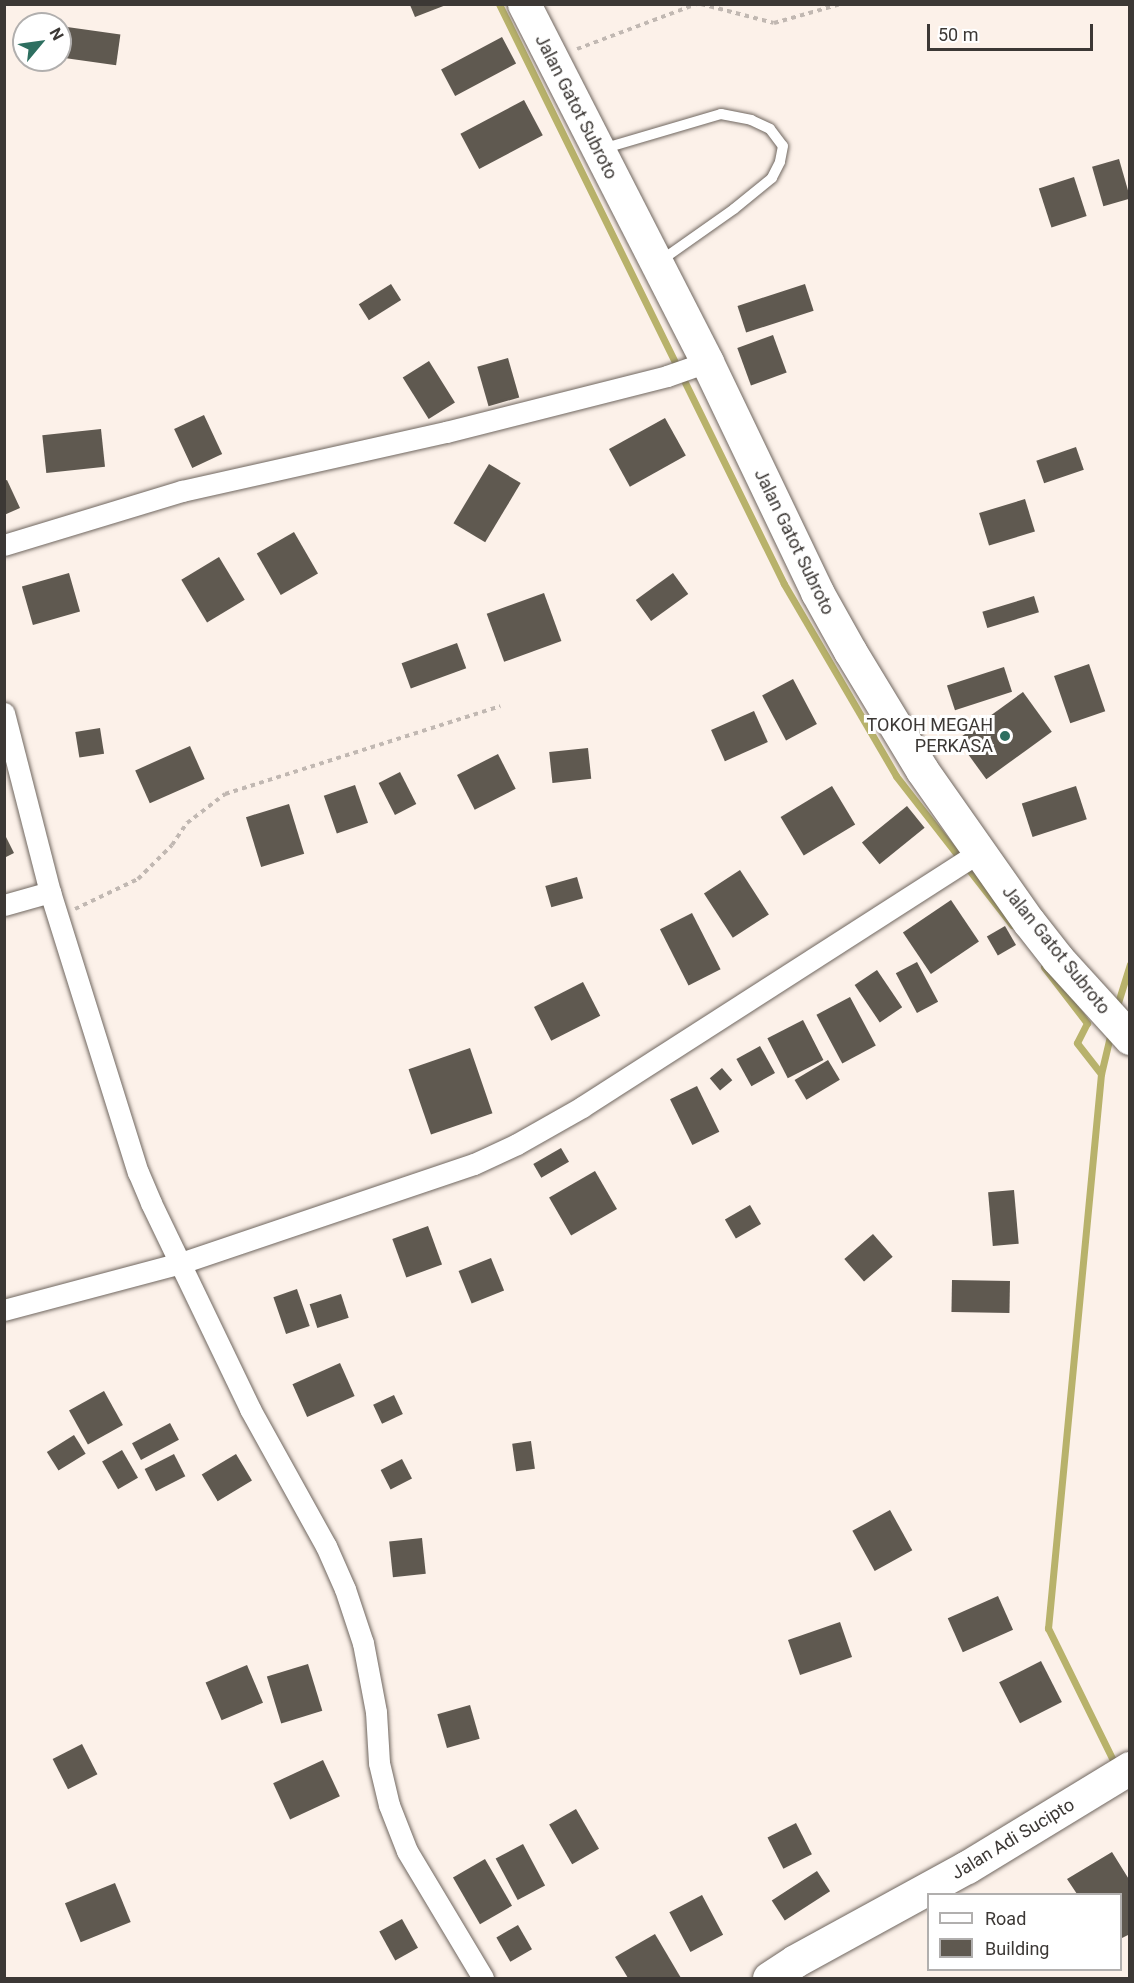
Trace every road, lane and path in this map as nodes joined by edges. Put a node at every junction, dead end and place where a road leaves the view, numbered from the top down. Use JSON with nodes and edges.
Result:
{"nodes":[{"id":1,"x":524,"y":4,"type":"edge"},
{"id":2,"x":699,"y":4,"type":"edge"},
{"id":3,"x":841,"y":4,"type":"edge"},
{"id":4,"x":551,"y":59,"type":"junction"},
{"id":5,"x":598,"y":150,"type":"junction"},
{"id":6,"x":656,"y":264,"type":"junction"},
{"id":7,"x":699,"y":366,"type":"junction"},
{"id":8,"x":4,"y":545,"type":"edge"},
{"id":9,"x":500,"y":706,"type":"dead end"},
{"id":10,"x":4,"y":713,"type":"edge"},
{"id":11,"x":969,"y":860,"type":"junction"},
{"id":12,"x":50,"y":892,"type":"junction"},
{"id":13,"x":4,"y":905,"type":"edge"},
{"id":14,"x":57,"y":915,"type":"junction"},
{"id":15,"x":1130,"y":1038,"type":"edge"},
{"id":16,"x":181,"y":1263,"type":"junction"},
{"id":17,"x":4,"y":1310,"type":"edge"},
{"id":18,"x":1127,"y":1770,"type":"edge"},
{"id":19,"x":483,"y":1978,"type":"edge"},
{"id":20,"x":770,"y":1978,"type":"edge"}],
"edges":[{"from":1,"to":4,"type":"highway","name":"Jalan Gatot Subroto"},
{"from":2,"to":3,"type":"path"},
{"from":2,"to":4,"type":"path"},
{"from":4,"to":5,"type":"highway","name":"Jalan Gatot Subroto"},
{"from":5,"to":6,"type":"highway","name":"Jalan Gatot Subroto"},
{"from":5,"to":6,"type":"lane"},
{"from":6,"to":7,"type":"highway","name":"Jalan Gatot Subroto"},
{"from":7,"to":8,"type":"street"},
{"from":7,"to":11,"type":"highway","name":"Jalan Gatot Subroto"},
{"from":9,"to":14,"type":"path"},
{"from":10,"to":12,"type":"street"},
{"from":11,"to":15,"type":"highway","name":"Jalan Gatot Subroto"},
{"from":11,"to":16,"type":"street"},
{"from":12,"to":13,"type":"street"},
{"from":12,"to":14,"type":"street"},
{"from":14,"to":16,"type":"street"},
{"from":16,"to":17,"type":"street"},
{"from":16,"to":19,"type":"street"},
{"from":18,"to":20,"type":"highway","name":"Jalan Adi Sucipto"}]}
